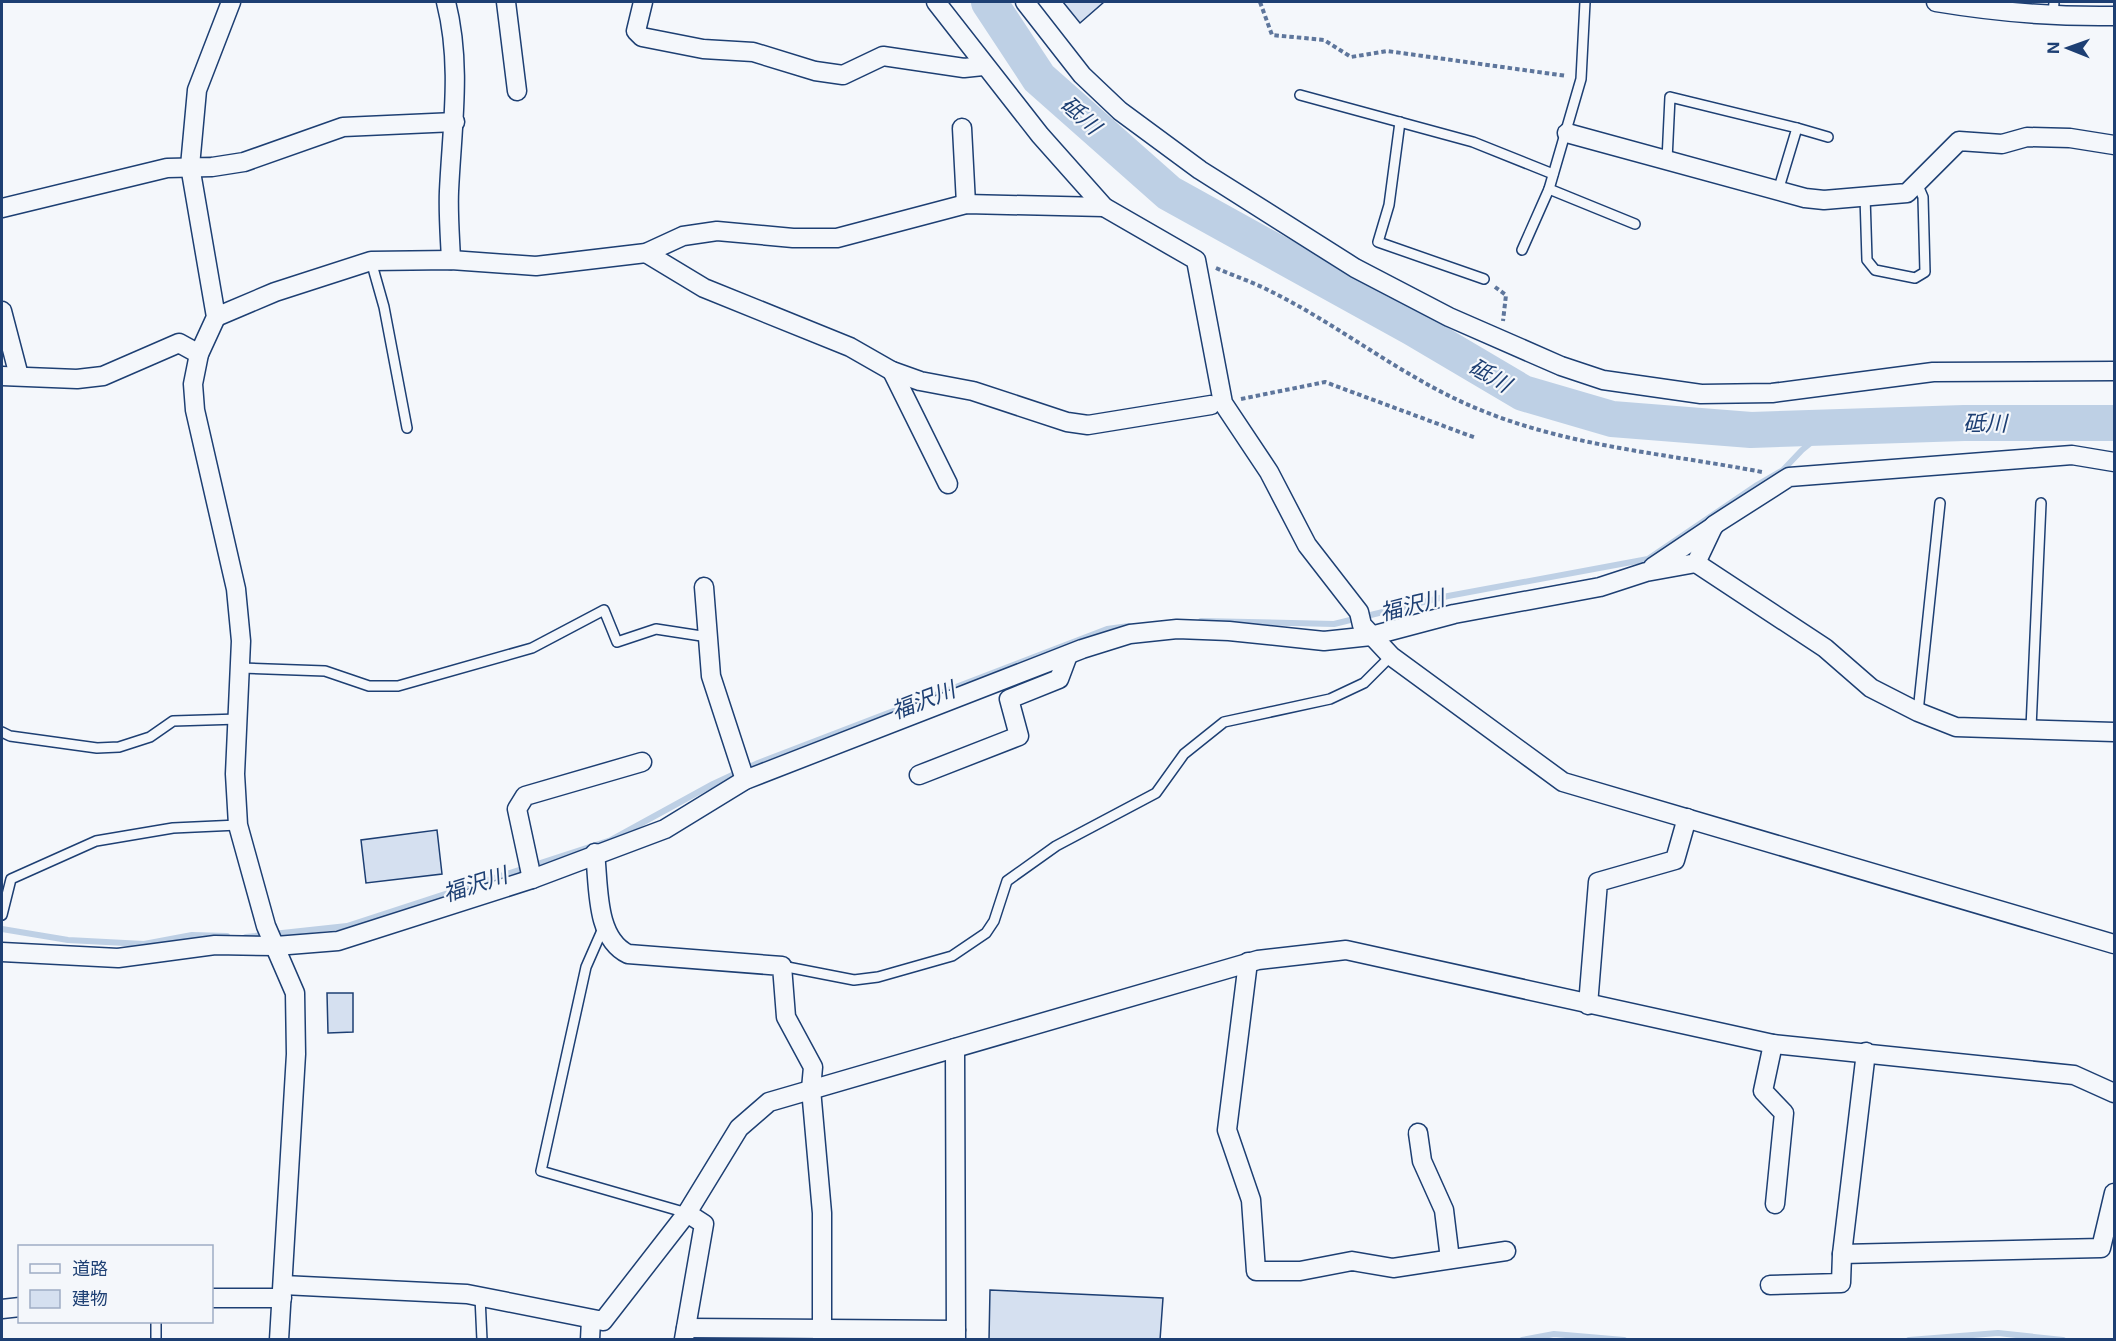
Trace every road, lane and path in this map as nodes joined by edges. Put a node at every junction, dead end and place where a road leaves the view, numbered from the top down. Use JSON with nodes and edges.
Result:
{"nodes":[{"id":1,"x":231,"y":2,"type":"edge"},
{"id":2,"x":446,"y":2,"type":"edge"},
{"id":3,"x":454,"y":2,"type":"edge"},
{"id":4,"x":506,"y":2,"type":"edge"},
{"id":5,"x":643,"y":2,"type":"edge"},
{"id":6,"x":936,"y":2,"type":"edge"},
{"id":7,"x":1025,"y":2,"type":"edge"},
{"id":8,"x":1260,"y":2,"type":"edge"},
{"id":9,"x":1585,"y":2,"type":"edge"},
{"id":10,"x":1936,"y":2,"type":"edge"},
{"id":11,"x":2053,"y":9,"type":"edge"},
{"id":12,"x":2115,"y":16,"type":"edge"},
{"id":13,"x":451,"y":22,"type":"junction"},
{"id":14,"x":983,"y":66,"type":"junction"},
{"id":15,"x":1581,"y":79,"type":"junction"},
{"id":16,"x":517,"y":91,"type":"dead end"},
{"id":17,"x":1299,"y":95,"type":"dead end"},
{"id":18,"x":455,"y":122,"type":"junction"},
{"id":19,"x":1400,"y":122,"type":"junction"},
{"id":20,"x":962,"y":128,"type":"dead end"},
{"id":21,"x":1797,"y":128,"type":"junction"},
{"id":22,"x":1567,"y":132,"type":"junction"},
{"id":23,"x":1828,"y":137,"type":"dead end"},
{"id":24,"x":2115,"y":145,"type":"edge"},
{"id":25,"x":1667,"y":160,"type":"junction"},
{"id":26,"x":190,"y":166,"type":"junction"},
{"id":27,"x":1553,"y":174,"type":"junction"},
{"id":28,"x":1917,"y":183,"type":"junction"},
{"id":29,"x":1549,"y":189,"type":"junction"},
{"id":30,"x":1779,"y":190,"type":"junction"},
{"id":31,"x":1865,"y":196,"type":"junction"},
{"id":32,"x":966,"y":204,"type":"junction"},
{"id":33,"x":1104,"y":207,"type":"junction"},
{"id":34,"x":2,"y":208,"type":"edge"},
{"id":35,"x":1635,"y":224,"type":"dead end"},
{"id":36,"x":1522,"y":250,"type":"dead end"},
{"id":37,"x":646,"y":253,"type":"junction"},
{"id":38,"x":451,"y":260,"type":"junction"},
{"id":39,"x":1196,"y":260,"type":"junction"},
{"id":40,"x":371,"y":261,"type":"junction"},
{"id":41,"x":1484,"y":279,"type":"joint"},
{"id":42,"x":2,"y":311,"type":"edge"},
{"id":43,"x":216,"y":317,"type":"junction"},
{"id":44,"x":1500,"y":340,"type":"junction"},
{"id":45,"x":199,"y":354,"type":"junction"},
{"id":46,"x":892,"y":370,"type":"junction"},
{"id":47,"x":2115,"y":371,"type":"edge"},
{"id":48,"x":10,"y":376,"type":"edge"},
{"id":49,"x":1217,"y":404,"type":"junction"},
{"id":50,"x":407,"y":428,"type":"dead end"},
{"id":51,"x":1476,"y":438,"type":"dead end"},
{"id":52,"x":2115,"y":462,"type":"edge"},
{"id":53,"x":1789,"y":477,"type":"junction"},
{"id":54,"x":948,"y":484,"type":"dead end"},
{"id":55,"x":1940,"y":503,"type":"dead end"},
{"id":56,"x":2041,"y":503,"type":"dead end"},
{"id":57,"x":1714,"y":525,"type":"junction"},
{"id":58,"x":1696,"y":563,"type":"junction"},
{"id":59,"x":1646,"y":572,"type":"junction"},
{"id":60,"x":704,"y":587,"type":"dead end"},
{"id":61,"x":1364,"y":624,"type":"junction"},
{"id":62,"x":708,"y":637,"type":"junction"},
{"id":63,"x":1068,"y":655,"type":"junction"},
{"id":64,"x":1391,"y":656,"type":"junction"},
{"id":65,"x":241,"y":668,"type":"junction"},
{"id":66,"x":1918,"y":712,"type":"junction"},
{"id":67,"x":239,"y":719,"type":"junction"},
{"id":68,"x":2031,"y":728,"type":"junction"},
{"id":69,"x":2,"y":732,"type":"edge"},
{"id":70,"x":2115,"y":732,"type":"edge"},
{"id":71,"x":642,"y":762,"type":"dead end"},
{"id":72,"x":919,"y":775,"type":"dead end"},
{"id":73,"x":745,"y":780,"type":"junction"},
{"id":74,"x":1687,"y":818,"type":"junction"},
{"id":75,"x":238,"y":825,"type":"junction"},
{"id":76,"x":595,"y":853,"type":"junction"},
{"id":77,"x":532,"y":879,"type":"junction"},
{"id":78,"x":2,"y":915,"type":"edge"},
{"id":79,"x":604,"y":926,"type":"junction"},
{"id":80,"x":2115,"y":944,"type":"edge"},
{"id":81,"x":276,"y":946,"type":"junction"},
{"id":82,"x":2,"y":952,"type":"edge"},
{"id":83,"x":1248,"y":962,"type":"junction"},
{"id":84,"x":782,"y":966,"type":"junction"},
{"id":85,"x":1588,"y":1005,"type":"junction"},
{"id":86,"x":1773,"y":1044,"type":"junction"},
{"id":87,"x":955,"y":1047,"type":"junction"},
{"id":88,"x":1866,"y":1052,"type":"junction"},
{"id":89,"x":811,"y":1089,"type":"junction"},
{"id":90,"x":2115,"y":1093,"type":"edge"},
{"id":91,"x":1418,"y":1133,"type":"dead end"},
{"id":92,"x":2115,"y":1193,"type":"edge"},
{"id":93,"x":1775,"y":1204,"type":"dead end"},
{"id":94,"x":687,"y":1213,"type":"junction"},
{"id":95,"x":1506,"y":1251,"type":"dead end"},
{"id":96,"x":1842,"y":1254,"type":"junction"},
{"id":97,"x":1450,"y":1259,"type":"junction"},
{"id":98,"x":1770,"y":1285,"type":"dead end"},
{"id":99,"x":282,"y":1292,"type":"junction"},
{"id":100,"x":480,"y":1297,"type":"junction"},
{"id":101,"x":213,"y":1298,"type":"edge"},
{"id":102,"x":18,"y":1307,"type":"edge"},
{"id":103,"x":2,"y":1309,"type":"edge"},
{"id":104,"x":591,"y":1320,"type":"junction"},
{"id":105,"x":156,"y":1323,"type":"edge"},
{"id":106,"x":822,"y":1333,"type":"edge"},
{"id":107,"x":685,"y":1334,"type":"edge"},
{"id":108,"x":956,"y":1335,"type":"edge"},
{"id":109,"x":156,"y":1340,"type":"edge"},
{"id":110,"x":279,"y":1340,"type":"edge"},
{"id":111,"x":482,"y":1340,"type":"edge"},
{"id":112,"x":590,"y":1340,"type":"edge"}],
"edges":[{"from":1,"to":26,"type":"street"},
{"from":2,"to":13,"type":"street"},
{"from":3,"to":13,"type":"lane"},
{"from":4,"to":16,"type":"street"},
{"from":5,"to":14,"type":"street"},
{"from":6,"to":14,"type":"street"},
{"from":7,"to":44,"type":"street"},
{"from":8,"to":15,"type":"path"},
{"from":9,"to":15,"type":"lane"},
{"from":10,"to":11,"type":"street"},
{"from":11,"to":12,"type":"street"},
{"from":13,"to":18,"type":"street"},
{"from":14,"to":33,"type":"street"},
{"from":15,"to":22,"type":"lane"},
{"from":17,"to":19,"type":"lane"},
{"from":18,"to":26,"type":"street"},
{"from":18,"to":38,"type":"street"},
{"from":19,"to":27,"type":"lane"},
{"from":19,"to":41,"type":"lane"},
{"from":20,"to":32,"type":"street"},
{"from":21,"to":23,"type":"lane"},
{"from":21,"to":25,"type":"lane"},
{"from":21,"to":30,"type":"lane"},
{"from":22,"to":25,"type":"street"},
{"from":22,"to":27,"type":"lane"},
{"from":24,"to":28,"type":"street"},
{"from":25,"to":30,"type":"street"},
{"from":26,"to":34,"type":"street"},
{"from":26,"to":43,"type":"street"},
{"from":27,"to":29,"type":"lane"},
{"from":28,"to":31,"type":"street"},
{"from":28,"to":31,"type":"lane"},
{"from":29,"to":35,"type":"lane"},
{"from":29,"to":36,"type":"lane"},
{"from":30,"to":31,"type":"street"},
{"from":32,"to":33,"type":"street"},
{"from":32,"to":37,"type":"street"},
{"from":33,"to":39,"type":"street"},
{"from":37,"to":38,"type":"street"},
{"from":37,"to":46,"type":"street"},
{"from":38,"to":40,"type":"street"},
{"from":39,"to":49,"type":"street"},
{"from":39,"to":53,"type":"path"},
{"from":40,"to":43,"type":"street"},
{"from":40,"to":50,"type":"lane"},
{"from":41,"to":44,"type":"path"},
{"from":42,"to":48,"type":"street"},
{"from":43,"to":45,"type":"street"},
{"from":44,"to":47,"type":"street"},
{"from":45,"to":48,"type":"street"},
{"from":45,"to":65,"type":"street"},
{"from":46,"to":49,"type":"street"},
{"from":46,"to":54,"type":"street"},
{"from":49,"to":51,"type":"path"},
{"from":49,"to":61,"type":"street"},
{"from":52,"to":53,"type":"street"},
{"from":53,"to":57,"type":"street"},
{"from":55,"to":66,"type":"lane"},
{"from":56,"to":68,"type":"lane"},
{"from":57,"to":58,"type":"street"},
{"from":57,"to":59,"type":"street"},
{"from":58,"to":59,"type":"street"},
{"from":58,"to":66,"type":"street"},
{"from":59,"to":61,"type":"street"},
{"from":60,"to":62,"type":"street"},
{"from":61,"to":63,"type":"street"},
{"from":61,"to":64,"type":"street"},
{"from":62,"to":65,"type":"lane"},
{"from":62,"to":73,"type":"street"},
{"from":63,"to":72,"type":"street"},
{"from":63,"to":73,"type":"street"},
{"from":64,"to":74,"type":"street"},
{"from":64,"to":84,"type":"lane"},
{"from":65,"to":67,"type":"street"},
{"from":66,"to":68,"type":"street"},
{"from":67,"to":69,"type":"lane"},
{"from":67,"to":75,"type":"street"},
{"from":68,"to":70,"type":"street"},
{"from":71,"to":77,"type":"street"},
{"from":73,"to":76,"type":"street"},
{"from":74,"to":80,"type":"street"},
{"from":74,"to":85,"type":"street"},
{"from":75,"to":78,"type":"lane"},
{"from":75,"to":81,"type":"street"},
{"from":76,"to":77,"type":"street"},
{"from":76,"to":79,"type":"street"},
{"from":77,"to":81,"type":"street"},
{"from":79,"to":84,"type":"street"},
{"from":79,"to":94,"type":"lane"},
{"from":81,"to":82,"type":"street"},
{"from":81,"to":99,"type":"street"},
{"from":83,"to":85,"type":"street"},
{"from":83,"to":87,"type":"street"},
{"from":83,"to":97,"type":"street"},
{"from":84,"to":89,"type":"street"},
{"from":85,"to":86,"type":"street"},
{"from":86,"to":88,"type":"street"},
{"from":86,"to":93,"type":"street"},
{"from":87,"to":89,"type":"street"},
{"from":87,"to":108,"type":"street"},
{"from":88,"to":90,"type":"street"},
{"from":88,"to":96,"type":"street"},
{"from":89,"to":94,"type":"street"},
{"from":89,"to":106,"type":"street"},
{"from":91,"to":97,"type":"street"},
{"from":92,"to":96,"type":"street"},
{"from":94,"to":104,"type":"street"},
{"from":94,"to":107,"type":"street"},
{"from":95,"to":97,"type":"street"},
{"from":96,"to":98,"type":"street"},
{"from":99,"to":100,"type":"street"},
{"from":99,"to":101,"type":"street"},
{"from":99,"to":110,"type":"street"},
{"from":100,"to":104,"type":"street"},
{"from":100,"to":111,"type":"lane"},
{"from":102,"to":103,"type":"street"},
{"from":104,"to":112,"type":"street"},
{"from":105,"to":109,"type":"lane"},
{"from":106,"to":107,"type":"street"},
{"from":106,"to":108,"type":"street"}]}
